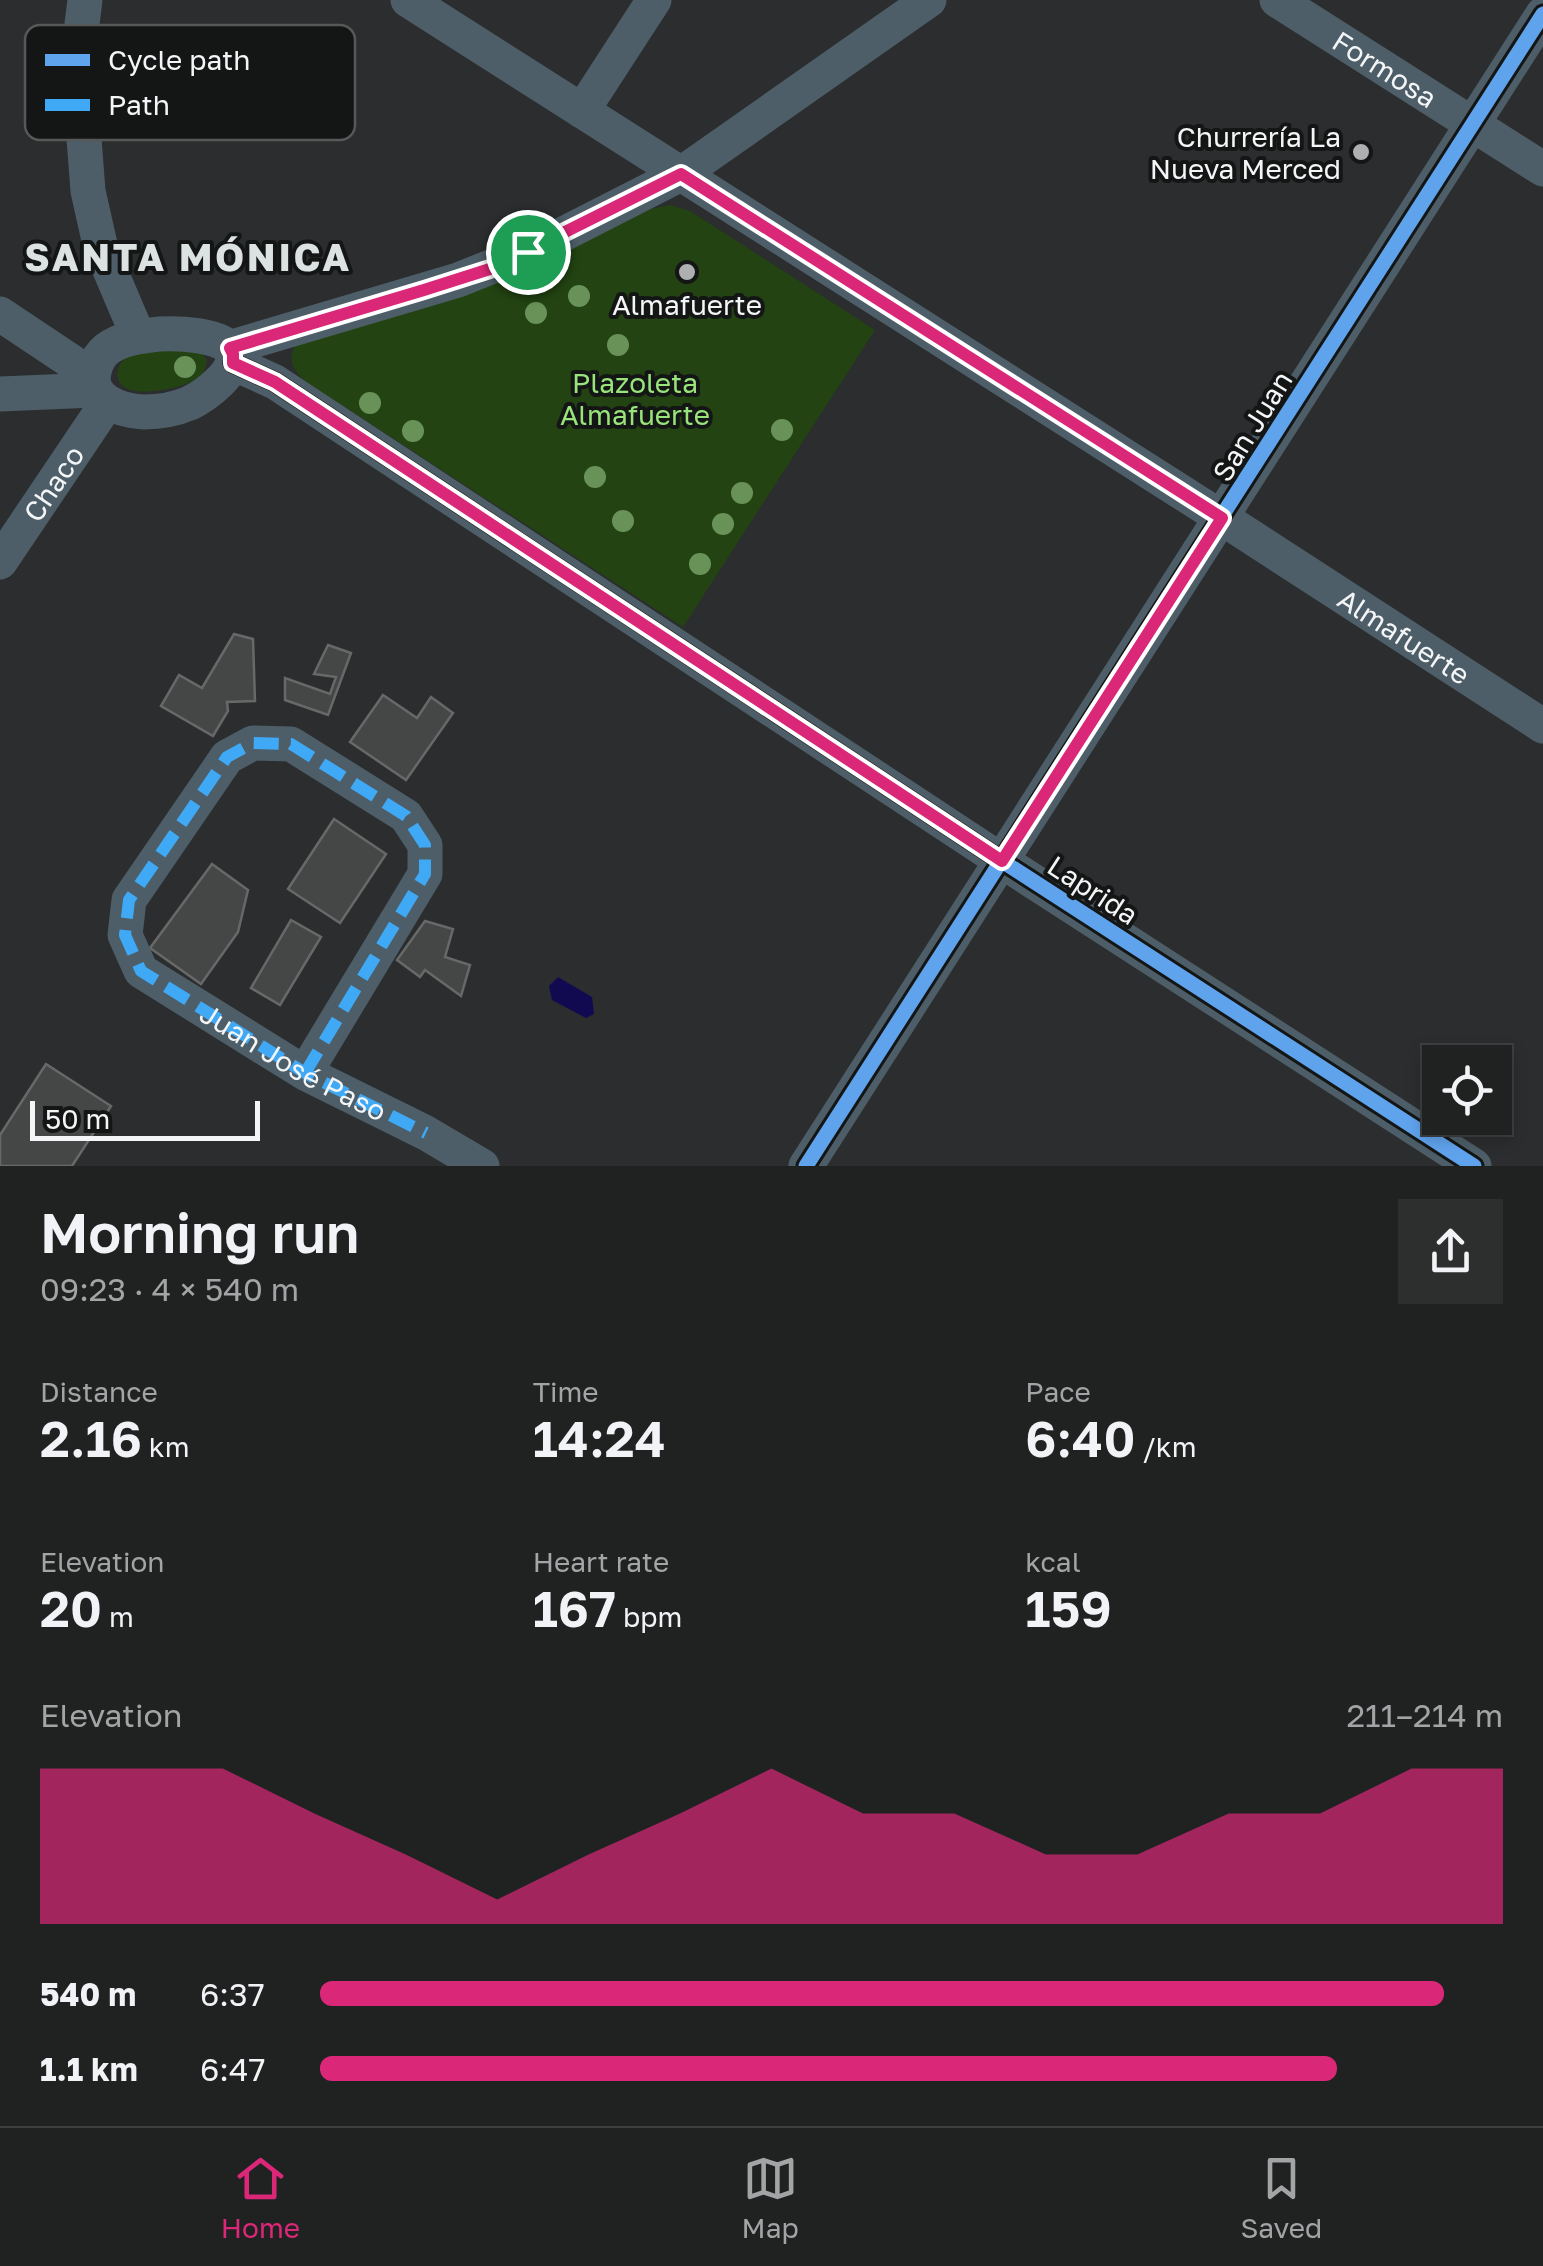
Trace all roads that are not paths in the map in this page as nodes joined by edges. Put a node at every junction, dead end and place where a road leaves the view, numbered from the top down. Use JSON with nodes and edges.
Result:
{"nodes":[{"id":1,"x":85,"y":0,"type":"edge"},
{"id":2,"x":408,"y":0,"type":"edge"},
{"id":3,"x":654,"y":0,"type":"edge"},
{"id":4,"x":930,"y":0,"type":"edge"},
{"id":5,"x":1277,"y":0,"type":"edge"},
{"id":6,"x":1543,"y":14,"type":"edge"},
{"id":7,"x":82,"y":25,"type":"edge"},
{"id":8,"x":582,"y":111,"type":"junction"},
{"id":9,"x":1472,"y":125,"type":"junction"},
{"id":10,"x":84,"y":140,"type":"edge"},
{"id":11,"x":1543,"y":169,"type":"edge"},
{"id":12,"x":681,"y":174,"type":"junction"},
{"id":13,"x":0,"y":314,"type":"edge"},
{"id":14,"x":138,"y":336,"type":"junction"},
{"id":15,"x":231,"y":355,"type":"junction"},
{"id":16,"x":98,"y":389,"type":"junction"},
{"id":17,"x":0,"y":394,"type":"edge"},
{"id":18,"x":1222,"y":518,"type":"junction"},
{"id":19,"x":0,"y":562,"type":"edge"},
{"id":20,"x":1543,"y":726,"type":"edge"},
{"id":21,"x":1002,"y":861,"type":"junction"},
{"id":22,"x":305,"y":1073,"type":"junction"},
{"id":23,"x":482,"y":1166,"type":"edge"},
{"id":24,"x":806,"y":1166,"type":"edge"},
{"id":25,"x":1474,"y":1166,"type":"edge"}],
"edges":[{"from":1,"to":7,"type":"street"},
{"from":2,"to":8,"type":"street","name":"Almafuerte"},
{"from":3,"to":8,"type":"street"},
{"from":4,"to":12,"type":"street"},
{"from":5,"to":9,"type":"street","name":"Formosa"},
{"from":6,"to":9,"type":"street","name":"San Juan"},
{"from":8,"to":12,"type":"street","name":"Almafuerte"},
{"from":9,"to":11,"type":"street","name":"Formosa"},
{"from":9,"to":18,"type":"street","name":"San Juan"},
{"from":10,"to":14,"type":"street"},
{"from":12,"to":15,"type":"street"},
{"from":12,"to":18,"type":"street","name":"Almafuerte"},
{"from":13,"to":16,"type":"street"},
{"from":14,"to":15,"type":"street","name":"Laprida"},
{"from":14,"to":16,"type":"street","name":"Chaco"},
{"from":15,"to":16,"type":"street"},
{"from":15,"to":21,"type":"street","name":"Laprida"},
{"from":16,"to":17,"type":"street"},
{"from":16,"to":19,"type":"street","name":"Chaco"},
{"from":18,"to":20,"type":"street","name":"Almafuerte"},
{"from":18,"to":21,"type":"street","name":"San Juan"},
{"from":21,"to":24,"type":"street","name":"San Juan"},
{"from":21,"to":25,"type":"street","name":"Laprida"},
{"from":22,"to":22,"type":"street","name":"Juan José Paso"},
{"from":22,"to":23,"type":"street","name":"Juan José Paso"}]}
